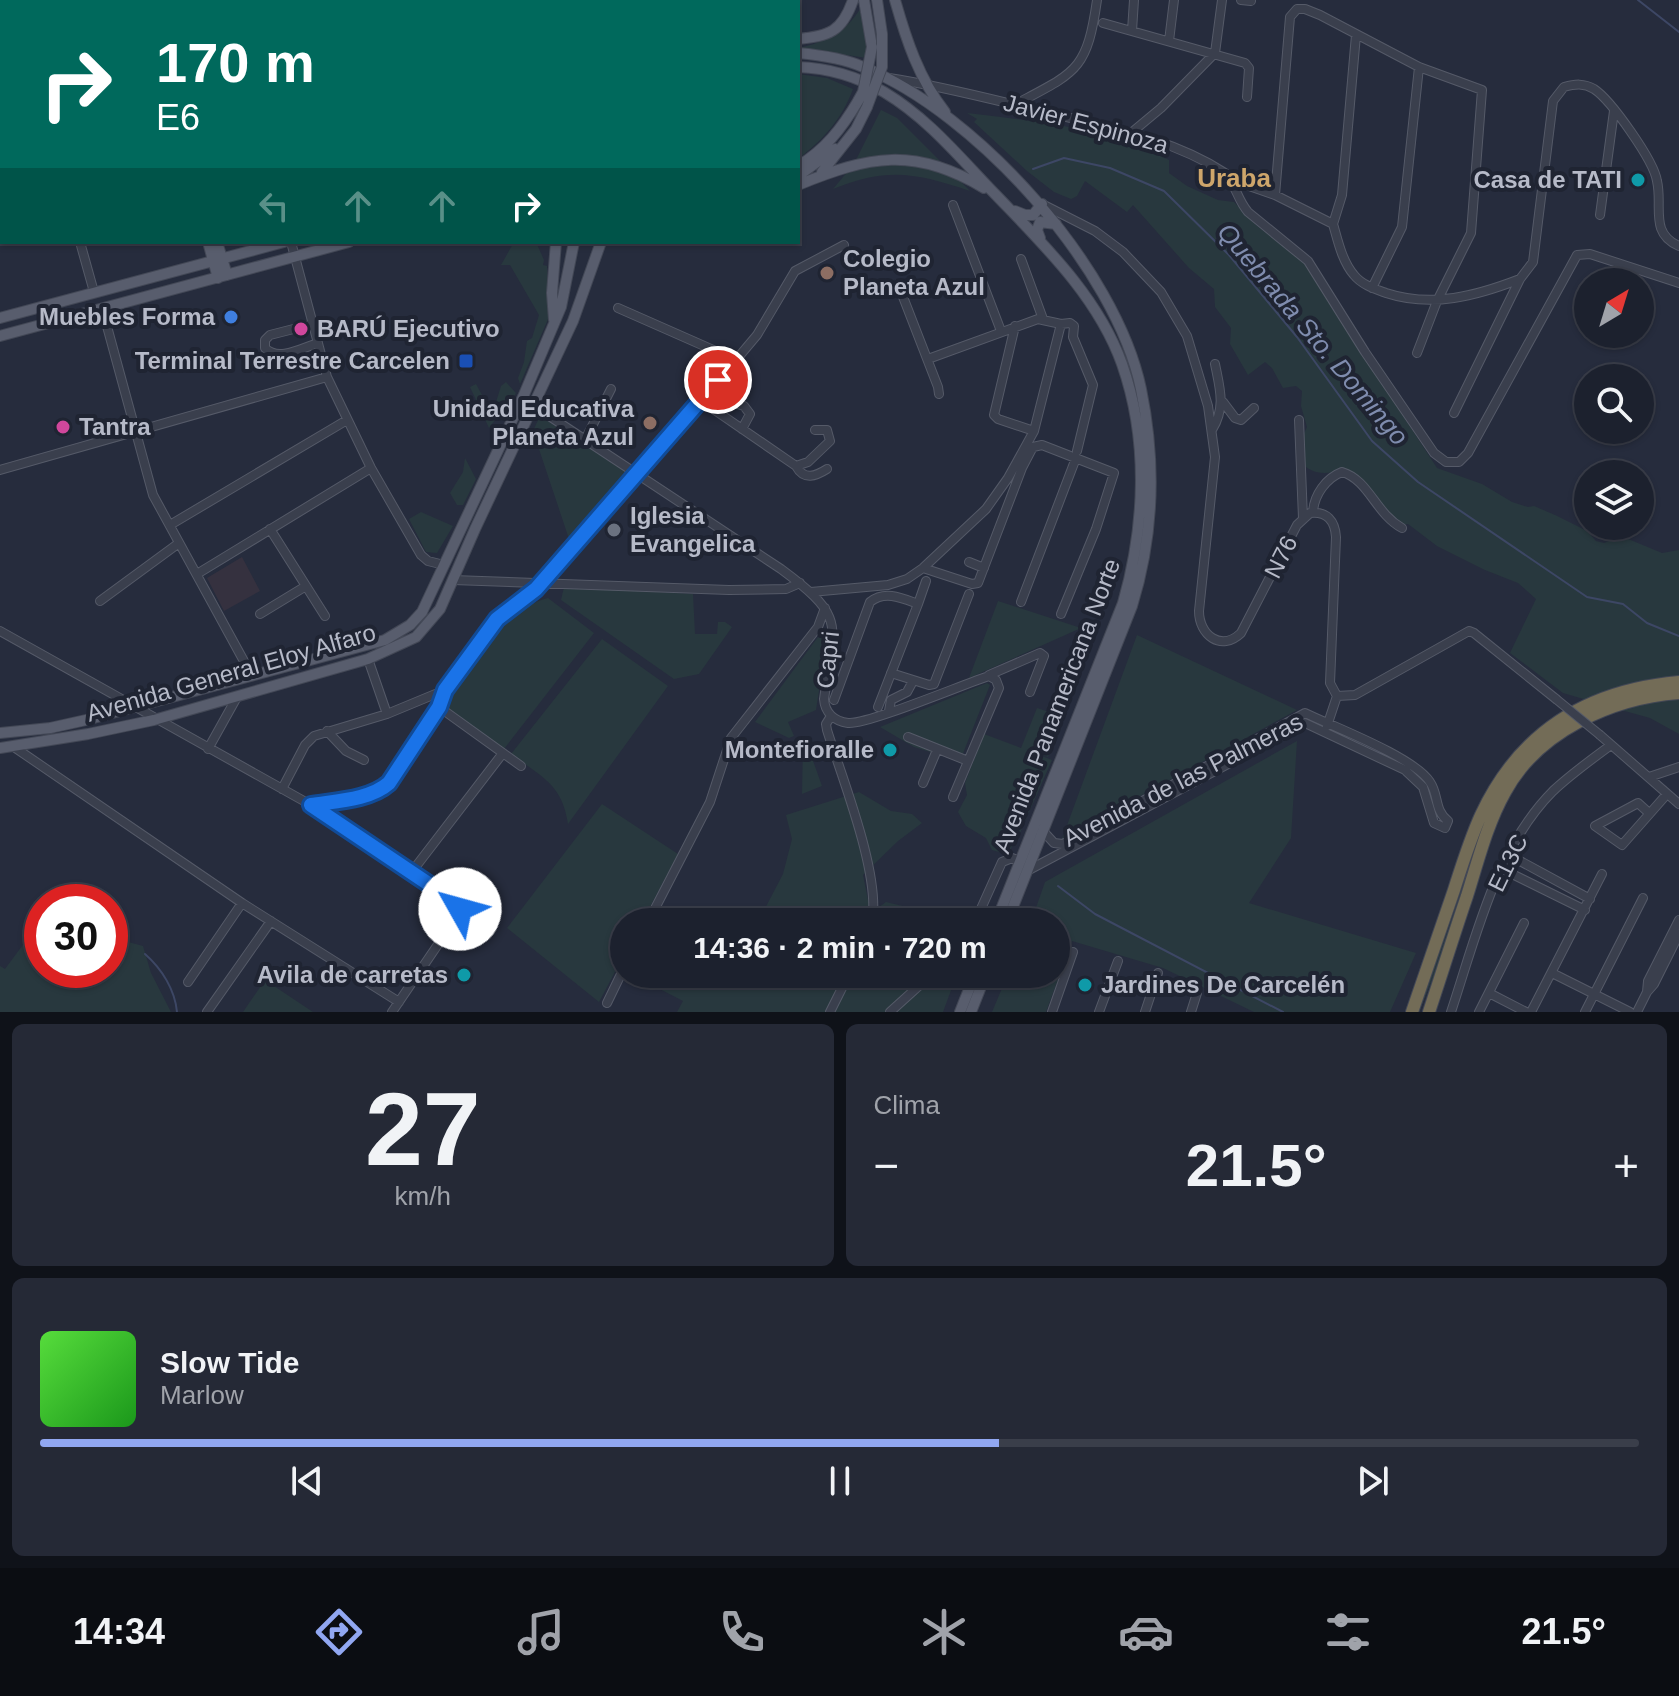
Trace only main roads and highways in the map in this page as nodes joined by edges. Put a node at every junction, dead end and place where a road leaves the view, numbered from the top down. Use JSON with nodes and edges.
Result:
{"nodes":[{"id":1,"x":853,"y":0,"type":"edge"},
{"id":2,"x":864,"y":0,"type":"edge"},
{"id":3,"x":877,"y":0,"type":"edge"},
{"id":4,"x":895,"y":0,"type":"edge"},
{"id":5,"x":876,"y":33,"type":"junction"},
{"id":6,"x":800,"y":39,"type":"edge"},
{"id":7,"x":800,"y":53,"type":"edge"},
{"id":8,"x":800,"y":67,"type":"edge"},
{"id":9,"x":863,"y":104,"type":"junction"},
{"id":10,"x":954,"y":122,"type":"junction"},
{"id":11,"x":856,"y":129,"type":"junction"},
{"id":12,"x":800,"y":165,"type":"edge"},
{"id":13,"x":800,"y":175,"type":"edge"},
{"id":14,"x":818,"y":176,"type":"junction"},
{"id":15,"x":800,"y":184,"type":"edge"},
{"id":16,"x":996,"y":195,"type":"junction"},
{"id":17,"x":1042,"y":204,"type":"junction"},
{"id":18,"x":1006,"y":205,"type":"junction"},
{"id":19,"x":1056,"y":224,"type":"junction"},
{"id":20,"x":209,"y":244,"type":"edge"},
{"id":21,"x":217,"y":244,"type":"edge"},
{"id":22,"x":277,"y":244,"type":"edge"},
{"id":23,"x":342,"y":244,"type":"edge"},
{"id":24,"x":556,"y":244,"type":"edge"},
{"id":25,"x":574,"y":244,"type":"edge"},
{"id":26,"x":600,"y":244,"type":"edge"},
{"id":27,"x":1044,"y":245,"type":"junction"},
{"id":28,"x":217,"y":260,"type":"junction"},
{"id":29,"x":222,"y":276,"type":"junction"},
{"id":30,"x":0,"y":318,"type":"edge"},
{"id":31,"x":555,"y":322,"type":"junction"},
{"id":32,"x":0,"y":336,"type":"edge"},
{"id":33,"x":1679,"y":682,"type":"edge"},
{"id":34,"x":1679,"y":693,"type":"edge"},
{"id":35,"x":0,"y":733,"type":"edge"},
{"id":36,"x":0,"y":748,"type":"edge"},
{"id":37,"x":1024,"y":866,"type":"junction"},
{"id":38,"x":1003,"y":908,"type":"edge"},
{"id":39,"x":1011,"y":908,"type":"edge"},
{"id":40,"x":969,"y":988,"type":"edge"},
{"id":41,"x":980,"y":988,"type":"edge"},
{"id":42,"x":960,"y":1012,"type":"edge"},
{"id":43,"x":971,"y":1012,"type":"edge"},
{"id":44,"x":1412,"y":1012,"type":"edge"},
{"id":45,"x":1429,"y":1012,"type":"edge"}],
"edges":[{"from":1,"to":6,"type":"main road"},
{"from":2,"to":5,"type":"main road"},
{"from":3,"to":5,"type":"main road"},
{"from":4,"to":10,"type":"main road"},
{"from":5,"to":9,"type":"main road","bridge":true},
{"from":7,"to":10,"type":"main road"},
{"from":8,"to":16,"type":"main road","name":"Avenida Panamericana Norte"},
{"from":9,"to":11,"type":"main road"},
{"from":9,"to":12,"type":"main road"},
{"from":10,"to":17,"type":"main road","name":"Avenida Panamericana Norte"},
{"from":11,"to":13,"type":"main road"},
{"from":11,"to":14,"type":"main road"},
{"from":14,"to":15,"type":"main road"},
{"from":14,"to":16,"type":"main road"},
{"from":16,"to":18,"type":"main road","name":"Avenida Panamericana Norte"},
{"from":17,"to":18,"type":"main road"},
{"from":17,"to":19,"type":"main road","name":"Avenida Panamericana Norte"},
{"from":18,"to":27,"type":"main road","name":"Avenida Panamericana Norte"},
{"from":19,"to":27,"type":"main road"},
{"from":19,"to":37,"type":"main road","name":"Avenida Panamericana Norte"},
{"from":20,"to":28,"type":"main road"},
{"from":21,"to":28,"type":"main road"},
{"from":22,"to":28,"type":"main road"},
{"from":23,"to":29,"type":"main road"},
{"from":24,"to":31,"type":"main road"},
{"from":25,"to":31,"type":"main road","name":"Avenida General Eloy Alfaro"},
{"from":26,"to":36,"type":"main road","name":"Avenida General Eloy Alfaro"},
{"from":27,"to":37,"type":"main road","name":"Avenida Panamericana Norte"},
{"from":28,"to":29,"type":"main road"},
{"from":28,"to":30,"type":"main road"},
{"from":29,"to":32,"type":"main road"},
{"from":31,"to":35,"type":"main road","name":"Avenida General Eloy Alfaro"},
{"from":33,"to":44,"type":"highway"},
{"from":34,"to":45,"type":"highway"},
{"from":37,"to":38,"type":"main road","name":"Avenida Panamericana Norte"},
{"from":37,"to":39,"type":"main road","name":"Avenida Panamericana Norte"},
{"from":40,"to":42,"type":"main road"},
{"from":41,"to":43,"type":"main road"}]}
